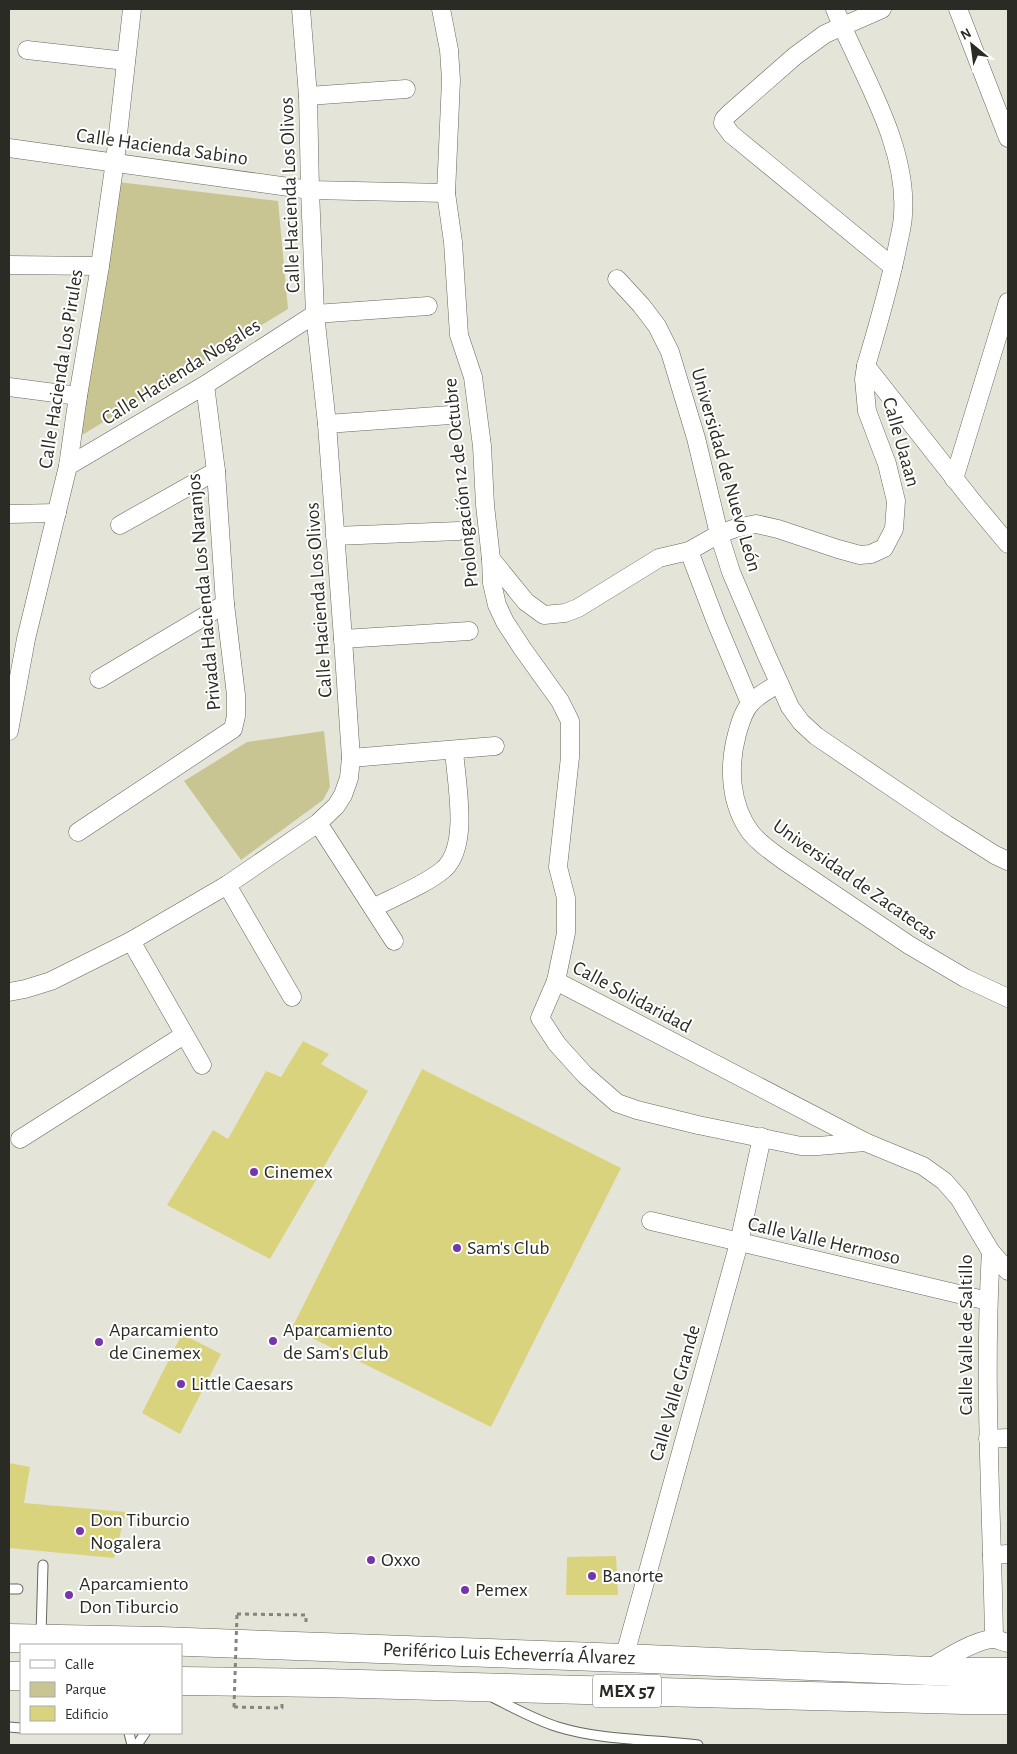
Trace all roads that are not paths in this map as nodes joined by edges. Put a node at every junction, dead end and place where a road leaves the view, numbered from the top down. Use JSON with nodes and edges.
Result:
{"nodes":[{"id":1,"x":132,"y":9,"type":"edge"},
{"id":2,"x":301,"y":9,"type":"edge"},
{"id":3,"x":440,"y":9,"type":"edge"},
{"id":4,"x":835,"y":9,"type":"edge"},
{"id":5,"x":882,"y":9,"type":"edge"},
{"id":6,"x":958,"y":9,"type":"edge"},
{"id":7,"x":842,"y":25,"type":"junction"},
{"id":8,"x":26,"y":50,"type":"dead end"},
{"id":9,"x":126,"y":60,"type":"junction"},
{"id":10,"x":406,"y":89,"type":"dead end"},
{"id":11,"x":308,"y":96,"type":"junction"},
{"id":12,"x":1008,"y":138,"type":"edge"},
{"id":13,"x":9,"y":148,"type":"edge"},
{"id":14,"x":114,"y":162,"type":"junction"},
{"id":15,"x":310,"y":190,"type":"junction"},
{"id":16,"x":446,"y":193,"type":"junction"},
{"id":17,"x":9,"y":265,"type":"edge"},
{"id":18,"x":100,"y":266,"type":"junction"},
{"id":19,"x":894,"y":267,"type":"junction"},
{"id":20,"x":617,"y":278,"type":"dead end"},
{"id":21,"x":1008,"y":302,"type":"edge"},
{"id":22,"x":428,"y":306,"type":"dead end"},
{"id":23,"x":315,"y":314,"type":"junction"},
{"id":24,"x":866,"y":366,"type":"junction"},
{"id":25,"x":205,"y":385,"type":"junction"},
{"id":26,"x":9,"y":387,"type":"edge"},
{"id":27,"x":78,"y":396,"type":"junction"},
{"id":28,"x":450,"y":415,"type":"dead end"},
{"id":29,"x":327,"y":424,"type":"junction"},
{"id":30,"x":68,"y":466,"type":"junction"},
{"id":31,"x":216,"y":471,"type":"junction"},
{"id":32,"x":954,"y":479,"type":"junction"},
{"id":33,"x":57,"y":513,"type":"junction"},
{"id":34,"x":9,"y":514,"type":"edge"},
{"id":35,"x":120,"y":525,"type":"dead end"},
{"id":36,"x":459,"y":531,"type":"dead end"},
{"id":37,"x":719,"y":534,"type":"junction"},
{"id":38,"x":335,"y":536,"type":"junction"},
{"id":39,"x":1008,"y":544,"type":"edge"},
{"id":40,"x":689,"y":551,"type":"junction"},
{"id":41,"x":491,"y":559,"type":"junction"},
{"id":42,"x":225,"y":604,"type":"junction"},
{"id":43,"x":469,"y":631,"type":"dead end"},
{"id":44,"x":17,"y":638,"type":"edge"},
{"id":45,"x":343,"y":639,"type":"junction"},
{"id":46,"x":541,"y":674,"type":"joint"},
{"id":47,"x":100,"y":680,"type":"dead end"},
{"id":48,"x":779,"y":683,"type":"junction"},
{"id":49,"x":750,"y":703,"type":"junction"},
{"id":50,"x":9,"y":731,"type":"edge"},
{"id":51,"x":495,"y":746,"type":"dead end"},
{"id":52,"x":454,"y":750,"type":"junction"},
{"id":53,"x":352,"y":758,"type":"junction"},
{"id":54,"x":318,"y":823,"type":"junction"},
{"id":55,"x":78,"y":832,"type":"dead end"},
{"id":56,"x":1008,"y":862,"type":"edge"},
{"id":57,"x":228,"y":884,"type":"junction"},
{"id":58,"x":373,"y":908,"type":"junction"},
{"id":59,"x":131,"y":941,"type":"junction"},
{"id":60,"x":394,"y":941,"type":"dead end"},
{"id":61,"x":556,"y":981,"type":"junction"},
{"id":62,"x":9,"y":992,"type":"edge"},
{"id":63,"x":292,"y":997,"type":"dead end"},
{"id":64,"x":1008,"y":998,"type":"edge"},
{"id":65,"x":184,"y":1035,"type":"junction"},
{"id":66,"x":202,"y":1065,"type":"dead end"},
{"id":67,"x":762,"y":1138,"type":"junction"},
{"id":68,"x":20,"y":1139,"type":"dead end"},
{"id":69,"x":865,"y":1142,"type":"junction"},
{"id":70,"x":651,"y":1221,"type":"dead end"},
{"id":71,"x":739,"y":1243,"type":"junction"},
{"id":72,"x":991,"y":1252,"type":"junction"},
{"id":73,"x":1008,"y":1271,"type":"edge"},
{"id":74,"x":988,"y":1301,"type":"junction"},
{"id":75,"x":1008,"y":1438,"type":"edge"},
{"id":76,"x":988,"y":1439,"type":"junction"},
{"id":77,"x":1000,"y":1554,"type":"edge"},
{"id":78,"x":43,"y":1565,"type":"dead end"},
{"id":79,"x":9,"y":1638,"type":"edge"},
{"id":80,"x":40,"y":1638,"type":"junction"},
{"id":81,"x":1001,"y":1641,"type":"edge"},
{"id":82,"x":156,"y":1643,"type":"edge"},
{"id":83,"x":624,"y":1658,"type":"junction"},
{"id":84,"x":926,"y":1671,"type":"junction"},
{"id":85,"x":1008,"y":1672,"type":"edge"},
{"id":86,"x":182,"y":1681,"type":"edge"},
{"id":87,"x":474,"y":1687,"type":"junction"},
{"id":88,"x":1008,"y":1700,"type":"edge"},
{"id":89,"x":144,"y":1734,"type":"edge"},
{"id":90,"x":137,"y":1745,"type":"edge"},
{"id":91,"x":698,"y":1745,"type":"edge"}],
"edges":[{"from":1,"to":9,"type":"street","name":"Calle Hacienda Los Pirules"},
{"from":2,"to":11,"type":"street","name":"Calle Hacienda Los Olivos"},
{"from":3,"to":16,"type":"street","name":"Prolongación 12 de Octubre"},
{"from":4,"to":7,"type":"street","name":"Calle Uaaan"},
{"from":5,"to":7,"type":"street"},
{"from":6,"to":12,"type":"street"},
{"from":7,"to":19,"type":"street","name":"Calle Uaaan"},
{"from":7,"to":19,"type":"street"},
{"from":8,"to":9,"type":"street"},
{"from":9,"to":14,"type":"street","name":"Calle Hacienda Los Pirules"},
{"from":10,"to":11,"type":"street"},
{"from":11,"to":15,"type":"street","name":"Calle Hacienda Los Olivos"},
{"from":13,"to":14,"type":"street","name":"Calle Hacienda Sabino"},
{"from":14,"to":15,"type":"street","name":"Calle Hacienda Sabino"},
{"from":14,"to":18,"type":"street","name":"Calle Hacienda Los Pirules"},
{"from":15,"to":16,"type":"street","name":"Calle Hacienda Sabino"},
{"from":15,"to":23,"type":"street","name":"Calle Hacienda Los Olivos"},
{"from":16,"to":41,"type":"street","name":"Prolongación 12 de Octubre"},
{"from":17,"to":18,"type":"street"},
{"from":18,"to":27,"type":"street","name":"Calle Hacienda Los Pirules"},
{"from":19,"to":24,"type":"street","name":"Calle Uaaan"},
{"from":20,"to":37,"type":"street","name":"Universidad de Nuevo León"},
{"from":21,"to":32,"type":"street"},
{"from":22,"to":23,"type":"street"},
{"from":23,"to":25,"type":"street","name":"Calle Hacienda Nogales"},
{"from":23,"to":29,"type":"street","name":"Calle Hacienda Los Olivos"},
{"from":24,"to":32,"type":"street"},
{"from":24,"to":37,"type":"street","name":"Calle Uaaan"},
{"from":25,"to":30,"type":"street","name":"Calle Hacienda Nogales"},
{"from":25,"to":31,"type":"street","name":"Privada Hacienda Los Naranjos"},
{"from":26,"to":27,"type":"street"},
{"from":27,"to":30,"type":"street","name":"Calle Hacienda Los Pirules"},
{"from":28,"to":29,"type":"street"},
{"from":29,"to":38,"type":"street","name":"Calle Hacienda Los Olivos"},
{"from":30,"to":33,"type":"street","name":"Calle Hacienda Los Pirules"},
{"from":31,"to":35,"type":"street"},
{"from":31,"to":42,"type":"street","name":"Privada Hacienda Los Naranjos"},
{"from":32,"to":39,"type":"street"},
{"from":33,"to":34,"type":"street"},
{"from":33,"to":44,"type":"street","name":"Calle Hacienda Los Pirules"},
{"from":36,"to":38,"type":"street"},
{"from":37,"to":40,"type":"street","name":"Calle Uaaan"},
{"from":37,"to":48,"type":"street","name":"Universidad de Nuevo León"},
{"from":38,"to":45,"type":"street","name":"Calle Hacienda Los Olivos"},
{"from":40,"to":41,"type":"street","name":"Calle Uaaan"},
{"from":40,"to":49,"type":"street"},
{"from":41,"to":46,"type":"street","name":"Prolongación 12 de Octubre"},
{"from":42,"to":47,"type":"street"},
{"from":42,"to":55,"type":"street","name":"Privada Hacienda Los Naranjos"},
{"from":43,"to":45,"type":"street"},
{"from":44,"to":50,"type":"street","name":"Calle Hacienda Los Pirules"},
{"from":45,"to":53,"type":"street","name":"Calle Hacienda Los Olivos"},
{"from":46,"to":61,"type":"street","name":"Calle Solidaridad"},
{"from":48,"to":49,"type":"street"},
{"from":48,"to":56,"type":"street","name":"Universidad de Nuevo León"},
{"from":49,"to":64,"type":"street","name":"Universidad de Zacatecas"},
{"from":51,"to":52,"type":"street"},
{"from":52,"to":53,"type":"street"},
{"from":52,"to":58,"type":"street"},
{"from":53,"to":54,"type":"street","name":"Calle Hacienda Los Olivos"},
{"from":54,"to":57,"type":"street","name":"Calle Hacienda Los Olivos"},
{"from":54,"to":58,"type":"street"},
{"from":57,"to":59,"type":"street","name":"Calle Hacienda Los Olivos"},
{"from":57,"to":63,"type":"street"},
{"from":58,"to":60,"type":"street"},
{"from":59,"to":62,"type":"street","name":"Calle Hacienda Los Olivos"},
{"from":59,"to":65,"type":"street"},
{"from":61,"to":67,"type":"street","name":"Calle Valle de Saltillo"},
{"from":61,"to":69,"type":"street","name":"Calle Solidaridad"},
{"from":65,"to":66,"type":"street"},
{"from":65,"to":68,"type":"street"},
{"from":67,"to":69,"type":"street","name":"Calle Valle de Saltillo"},
{"from":67,"to":71,"type":"street","name":"Calle Valle Grande"},
{"from":69,"to":72,"type":"street","name":"Calle Valle de Saltillo"},
{"from":70,"to":71,"type":"street","name":"Calle Valle Hermoso"},
{"from":71,"to":74,"type":"street","name":"Calle Valle Hermoso"},
{"from":71,"to":83,"type":"street","name":"Calle Valle Grande"},
{"from":72,"to":73,"type":"street"},
{"from":72,"to":74,"type":"street","name":"Calle Valle de Saltillo"},
{"from":74,"to":76,"type":"street","name":"Calle Valle de Saltillo"},
{"from":75,"to":76,"type":"street"},
{"from":76,"to":77,"type":"street","name":"Calle Valle de Saltillo"},
{"from":77,"to":81,"type":"street","name":"Calle Valle de Saltillo"},
{"from":78,"to":80,"type":"lane"},
{"from":79,"to":80,"type":"main road","name":"Periférico Luis Echeverría Álvarez","number":"MEX 57"},
{"from":80,"to":82,"type":"main road","name":"Periférico Luis Echeverría Álvarez","number":"MEX 57"},
{"from":81,"to":84,"type":"street","name":"Calle Valle de Saltillo"},
{"from":82,"to":83,"type":"main road","name":"Periférico Luis Echeverría Álvarez","number":"MEX 57"},
{"from":83,"to":84,"type":"main road","name":"Periférico Luis Echeverría Álvarez","number":"MEX 57"},
{"from":84,"to":85,"type":"main road","name":"Periférico Luis Echeverría Álvarez","number":"MEX 57"},
{"from":86,"to":87,"type":"main road","name":"Periférico Luis Echeverría Álvarez","number":"MEX 57"},
{"from":87,"to":88,"type":"main road","name":"Periférico Luis Echeverría Álvarez","number":"MEX 57"},
{"from":87,"to":91,"type":"lane"},
{"from":89,"to":90,"type":"lane"}]}
